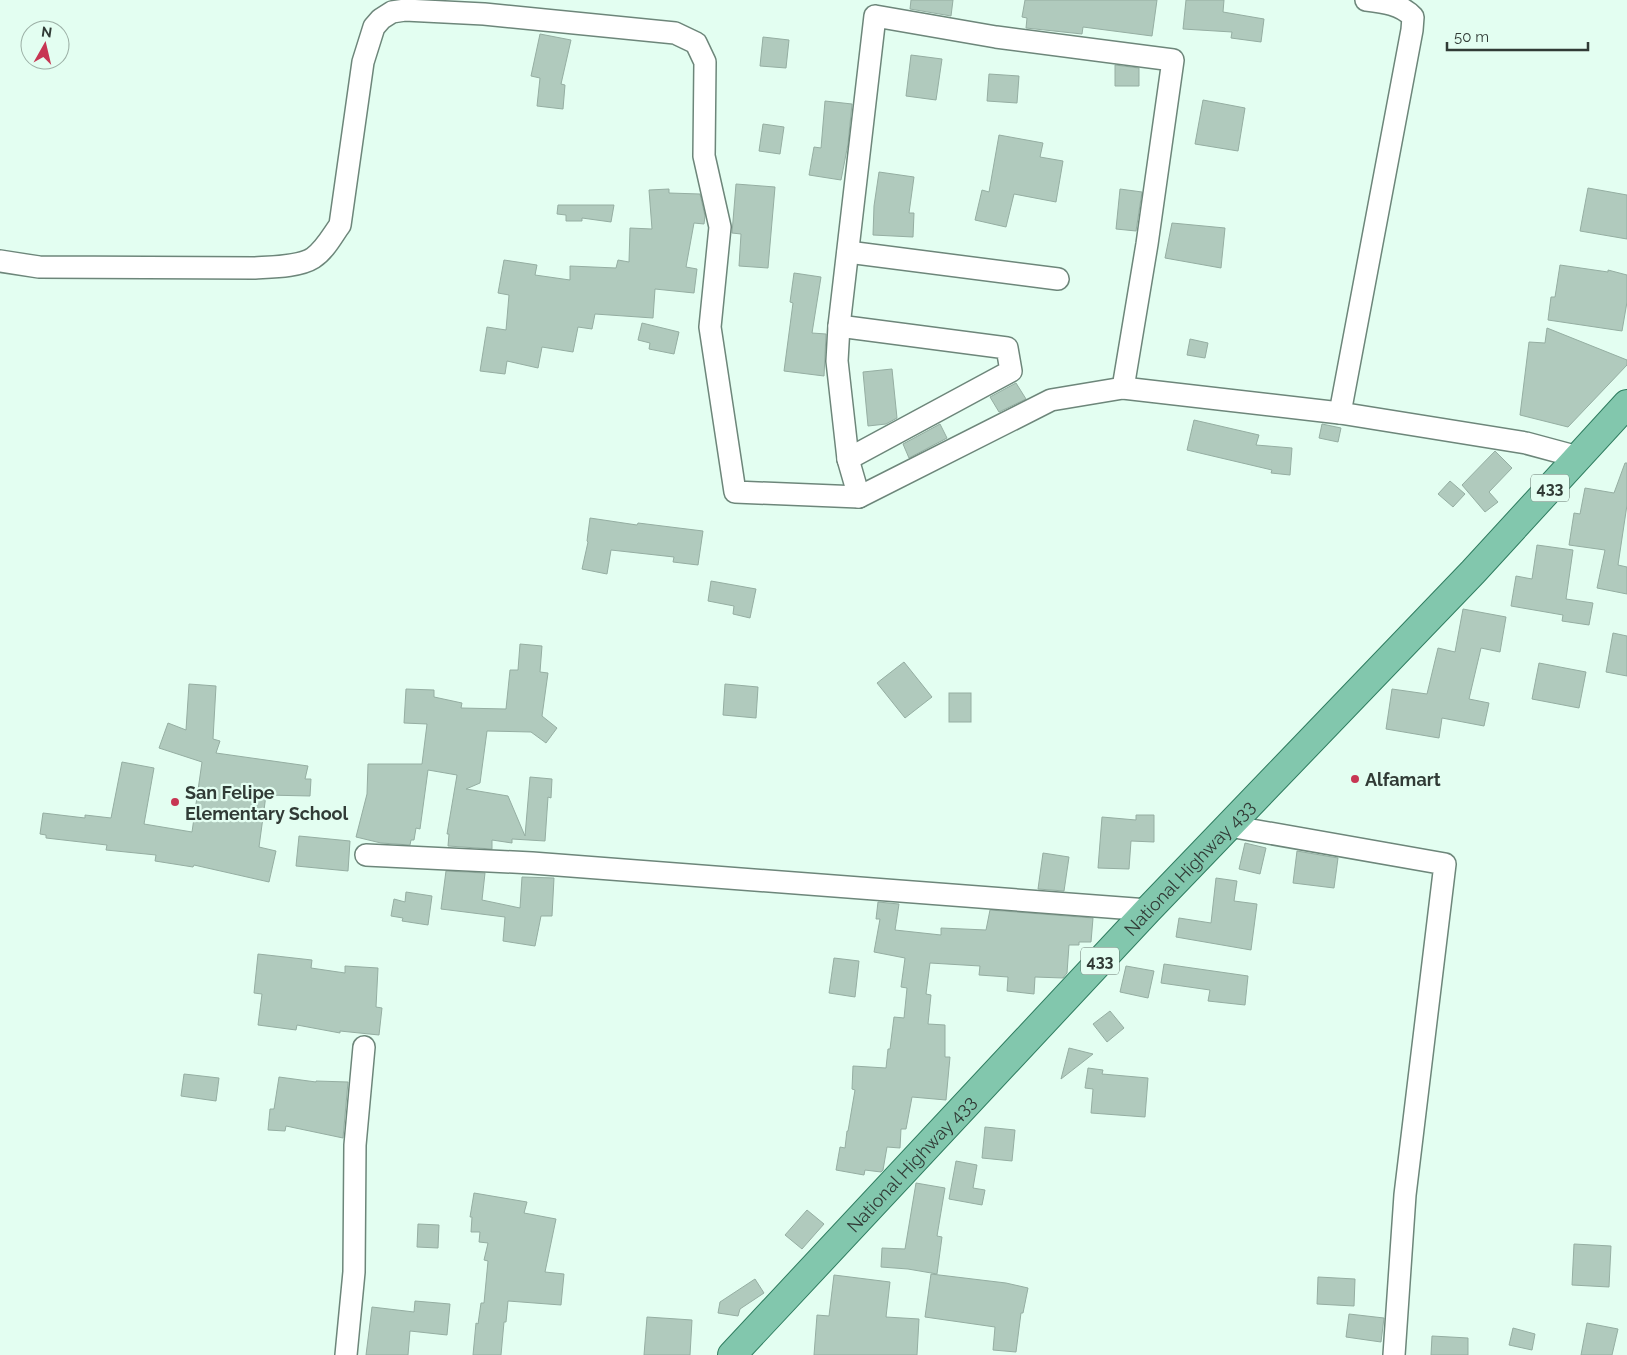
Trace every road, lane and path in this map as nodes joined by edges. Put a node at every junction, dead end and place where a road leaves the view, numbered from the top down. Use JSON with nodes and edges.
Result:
{"nodes":[{"id":1,"x":1366,"y":0,"type":"edge"},
{"id":2,"x":848,"y":252,"type":"junction"},
{"id":3,"x":0,"y":261,"type":"edge"},
{"id":4,"x":1058,"y":279,"type":"dead end"},
{"id":5,"x":838,"y":326,"type":"junction"},
{"id":6,"x":1123,"y":388,"type":"junction"},
{"id":7,"x":1627,"y":404,"type":"edge"},
{"id":8,"x":1340,"y":413,"type":"junction"},
{"id":9,"x":1578,"y":457,"type":"junction"},
{"id":10,"x":848,"y":459,"type":"junction"},
{"id":11,"x":859,"y":497,"type":"junction"},
{"id":12,"x":1229,"y":826,"type":"junction"},
{"id":13,"x":366,"y":855,"type":"dead end"},
{"id":14,"x":1148,"y":910,"type":"junction"},
{"id":15,"x":364,"y":1047,"type":"dead end"},
{"id":16,"x":346,"y":1355,"type":"edge"},
{"id":17,"x":732,"y":1355,"type":"edge"},
{"id":18,"x":1394,"y":1355,"type":"edge"}],
"edges":[{"from":1,"to":8,"type":"street"},
{"from":2,"to":4,"type":"street"},
{"from":2,"to":5,"type":"street"},
{"from":2,"to":6,"type":"street"},
{"from":3,"to":11,"type":"street"},
{"from":5,"to":10,"type":"street"},
{"from":5,"to":10,"type":"street"},
{"from":6,"to":8,"type":"street"},
{"from":6,"to":11,"type":"street"},
{"from":7,"to":9,"type":"main road","name":"National Highway 433","number":"433"},
{"from":8,"to":9,"type":"street"},
{"from":9,"to":12,"type":"main road","name":"National Highway 433","number":"433"},
{"from":10,"to":11,"type":"street"},
{"from":12,"to":14,"type":"main road","name":"National Highway 433","number":"433"},
{"from":12,"to":18,"type":"street"},
{"from":13,"to":14,"type":"street"},
{"from":14,"to":17,"type":"main road","name":"National Highway 433","number":"433"},
{"from":15,"to":16,"type":"street"}]}
